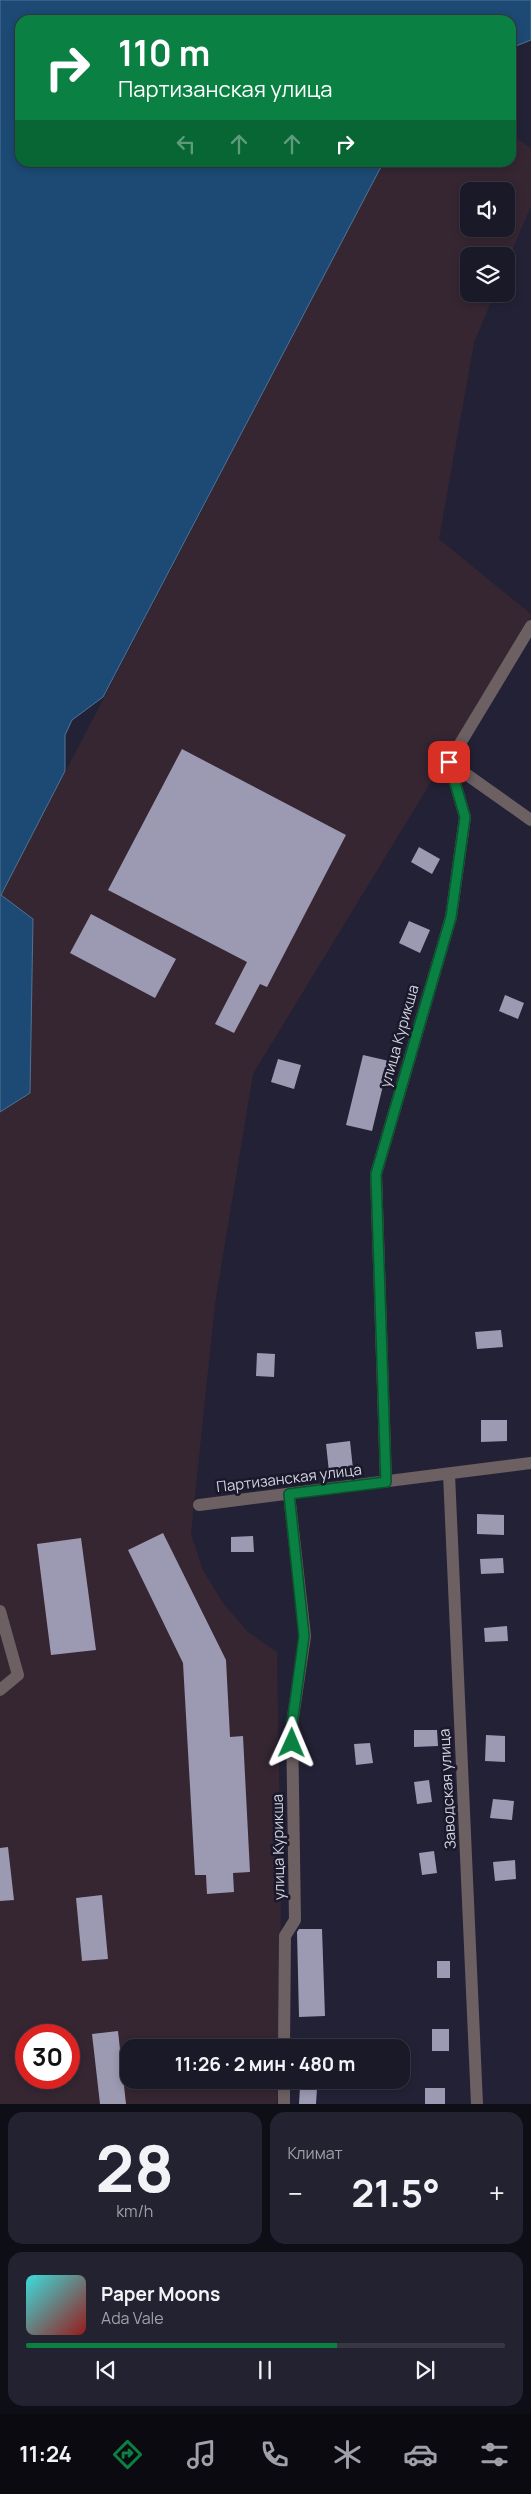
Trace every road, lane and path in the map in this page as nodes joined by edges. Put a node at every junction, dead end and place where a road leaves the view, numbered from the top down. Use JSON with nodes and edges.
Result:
{"nodes":[{"id":1,"x":531,"y":626,"type":"edge"},
{"id":2,"x":449,"y":762,"type":"junction"},
{"id":3,"x":531,"y":820,"type":"edge"},
{"id":4,"x":531,"y":1463,"type":"edge"},
{"id":5,"x":449,"y":1474,"type":"junction"},
{"id":6,"x":386,"y":1482,"type":"junction"},
{"id":7,"x":289,"y":1494,"type":"junction"},
{"id":8,"x":199,"y":1506,"type":"dead end"},
{"id":9,"x":0,"y":1611,"type":"edge"},
{"id":10,"x":0,"y":1690,"type":"edge"},
{"id":11,"x":284,"y":2039,"type":"edge"},
{"id":12,"x":284,"y":2089,"type":"edge"},
{"id":13,"x":284,"y":2104,"type":"edge"},
{"id":14,"x":477,"y":2104,"type":"edge"}],
"edges":[{"from":1,"to":2,"type":"street"},
{"from":2,"to":3,"type":"street"},
{"from":2,"to":6,"type":"street","name":"улица Курикша"},
{"from":4,"to":5,"type":"street","name":"Партизанская улица"},
{"from":5,"to":6,"type":"street","name":"Партизанская улица"},
{"from":5,"to":14,"type":"street","name":"Заводская улица"},
{"from":6,"to":7,"type":"street","name":"Партизанская улица"},
{"from":7,"to":8,"type":"street","name":"Партизанская улица"},
{"from":7,"to":11,"type":"street","name":"улица Курикша"},
{"from":9,"to":10,"type":"street"},
{"from":12,"to":13,"type":"street"}]}
